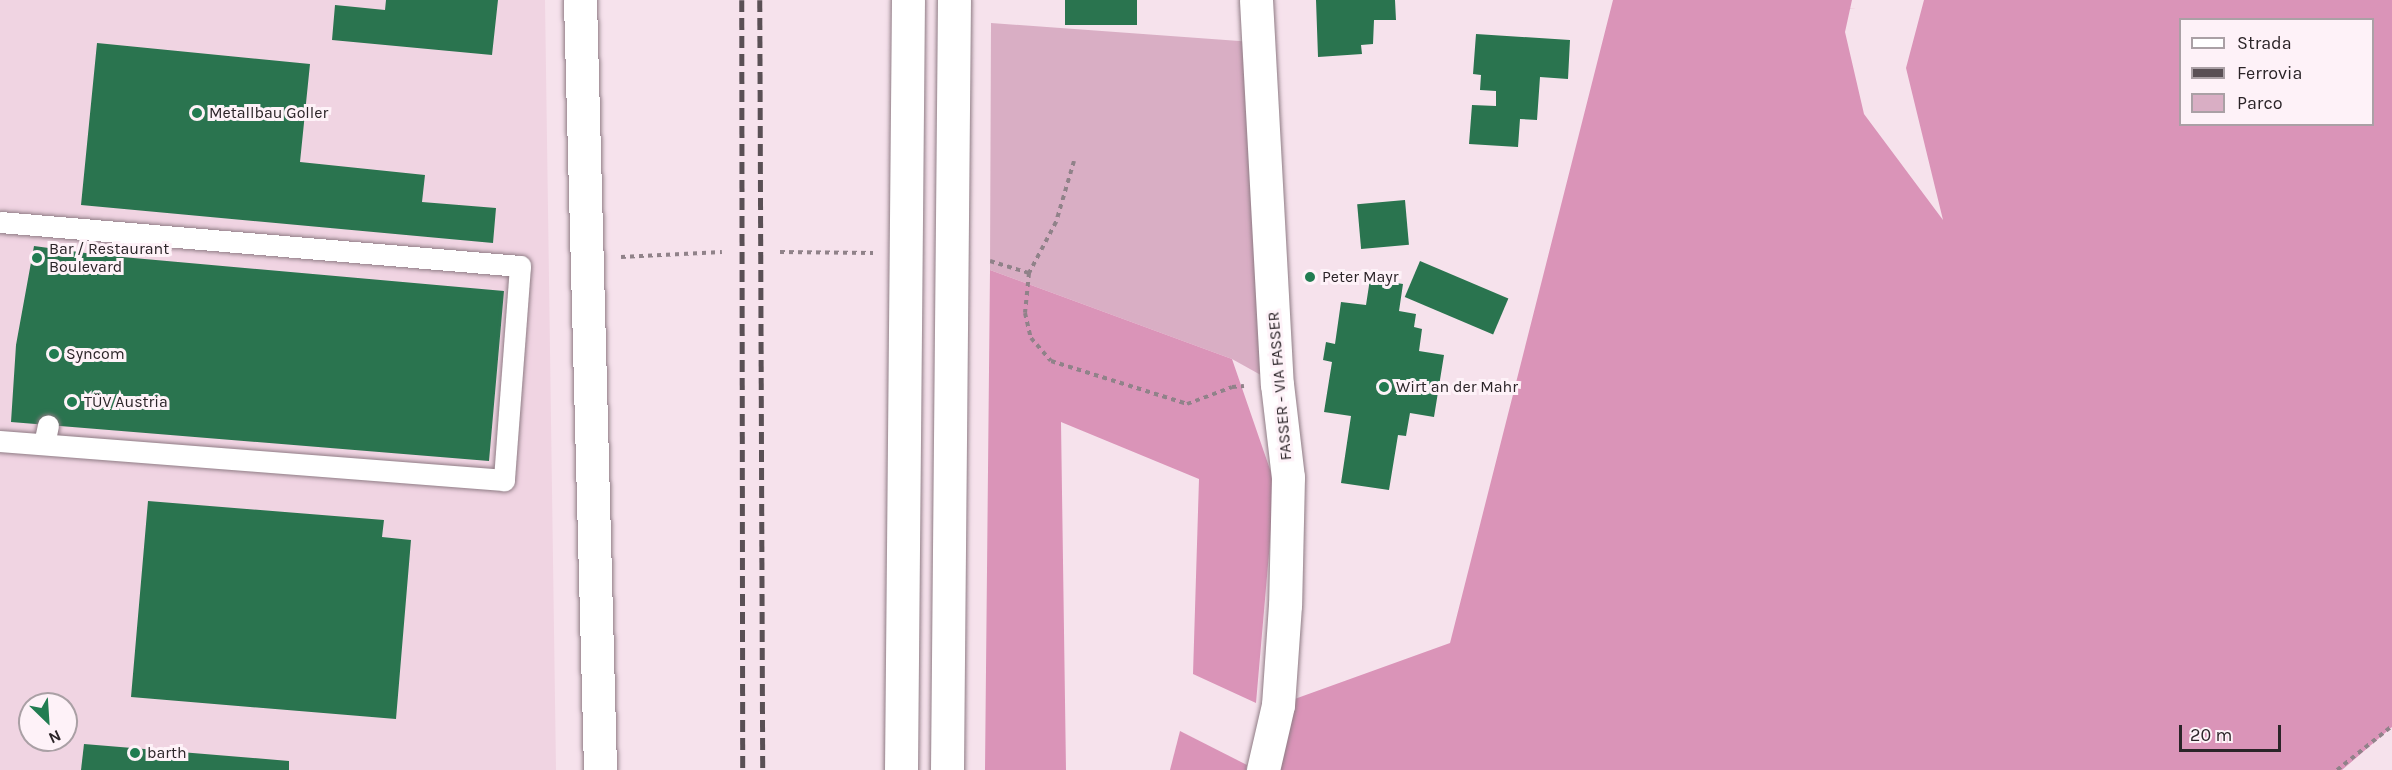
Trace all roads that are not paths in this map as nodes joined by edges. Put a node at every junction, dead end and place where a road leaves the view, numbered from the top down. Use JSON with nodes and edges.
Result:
{"nodes":[{"id":1,"x":580,"y":0,"type":"edge"},
{"id":2,"x":908,"y":0,"type":"edge"},
{"id":3,"x":954,"y":0,"type":"edge"},
{"id":4,"x":1256,"y":0,"type":"edge"},
{"id":5,"x":0,"y":222,"type":"edge"},
{"id":6,"x":0,"y":441,"type":"edge"},
{"id":7,"x":600,"y":770,"type":"edge"},
{"id":8,"x":901,"y":770,"type":"edge"},
{"id":9,"x":947,"y":770,"type":"edge"},
{"id":10,"x":1263,"y":770,"type":"edge"}],
"edges":[{"from":1,"to":7,"type":"main road"},
{"from":2,"to":8,"type":"main road"},
{"from":3,"to":9,"type":"main road"},
{"from":4,"to":10,"type":"main road","name":"FASSER - VIA FASSER"},
{"from":5,"to":6,"type":"lane"}]}
